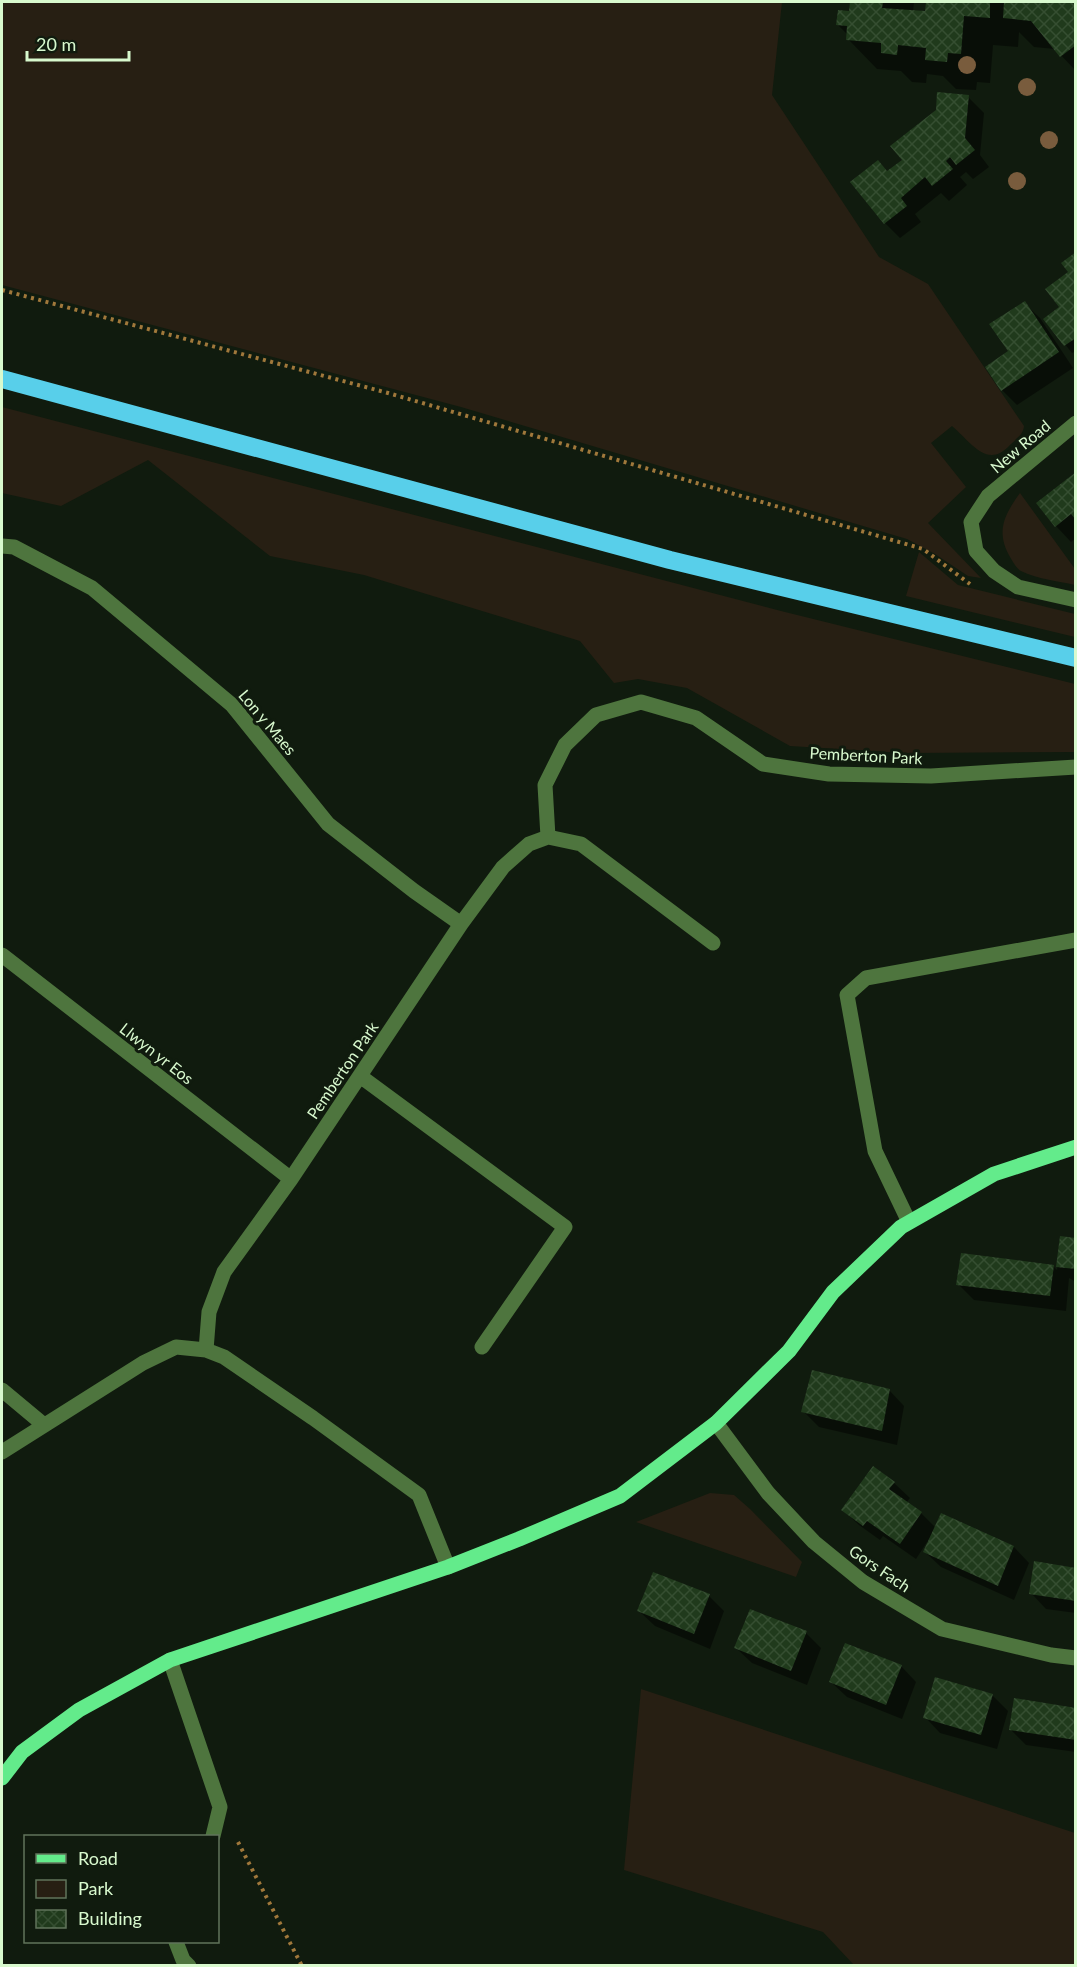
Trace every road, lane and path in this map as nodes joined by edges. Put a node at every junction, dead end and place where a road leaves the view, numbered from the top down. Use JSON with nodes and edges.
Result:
{"nodes":[{"id":1,"x":2,"y":290,"type":"edge"},
{"id":2,"x":2,"y":380,"type":"edge"},
{"id":3,"x":1076,"y":423,"type":"edge"},
{"id":4,"x":2,"y":546,"type":"edge"},
{"id":5,"x":976,"y":586,"type":"dead end"},
{"id":6,"x":1076,"y":600,"type":"edge"},
{"id":7,"x":1076,"y":658,"type":"edge"},
{"id":8,"x":1076,"y":767,"type":"edge"},
{"id":9,"x":548,"y":837,"type":"junction"},
{"id":10,"x":462,"y":924,"type":"junction"},
{"id":11,"x":1076,"y":940,"type":"edge"},
{"id":12,"x":713,"y":942,"type":"dead end"},
{"id":13,"x":2,"y":955,"type":"edge"},
{"id":14,"x":360,"y":1076,"type":"junction"},
{"id":15,"x":1076,"y":1147,"type":"edge"},
{"id":16,"x":291,"y":1179,"type":"junction"},
{"id":17,"x":909,"y":1222,"type":"junction"},
{"id":18,"x":482,"y":1347,"type":"dead end"},
{"id":19,"x":206,"y":1350,"type":"junction"},
{"id":20,"x":2,"y":1390,"type":"edge"},
{"id":21,"x":716,"y":1423,"type":"junction"},
{"id":22,"x":44,"y":1425,"type":"junction"},
{"id":23,"x":2,"y":1452,"type":"edge"},
{"id":24,"x":448,"y":1567,"type":"junction"},
{"id":25,"x":1076,"y":1658,"type":"edge"},
{"id":26,"x":170,"y":1660,"type":"junction"},
{"id":27,"x":2,"y":1778,"type":"edge"},
{"id":28,"x":213,"y":1835,"type":"edge"},
{"id":29,"x":250,"y":1864,"type":"dead end"},
{"id":30,"x":177,"y":1943,"type":"edge"},
{"id":31,"x":182,"y":1964,"type":"edge"},
{"id":32,"x":302,"y":1965,"type":"edge"}],
"edges":[{"from":1,"to":5,"type":"path"},
{"from":2,"to":7,"type":"highway"},
{"from":3,"to":6,"type":"street","name":"New Road"},
{"from":4,"to":10,"type":"street","name":"Lon y Maes"},
{"from":8,"to":9,"type":"street","name":"Pemberton Park"},
{"from":9,"to":10,"type":"street","name":"Pemberton Park"},
{"from":9,"to":12,"type":"street"},
{"from":10,"to":14,"type":"street","name":"Pemberton Park"},
{"from":11,"to":17,"type":"street"},
{"from":13,"to":16,"type":"street","name":"Llwyn yr Eos"},
{"from":14,"to":16,"type":"street","name":"Pemberton Park"},
{"from":14,"to":18,"type":"street"},
{"from":15,"to":17,"type":"main road"},
{"from":16,"to":19,"type":"street","name":"Pemberton Park"},
{"from":17,"to":21,"type":"main road"},
{"from":19,"to":22,"type":"street"},
{"from":19,"to":24,"type":"street"},
{"from":20,"to":22,"type":"street"},
{"from":21,"to":24,"type":"main road"},
{"from":21,"to":25,"type":"street","name":"Gors Fach"},
{"from":22,"to":23,"type":"street"},
{"from":24,"to":26,"type":"main road"},
{"from":26,"to":27,"type":"main road"},
{"from":26,"to":28,"type":"street"},
{"from":29,"to":32,"type":"path"},
{"from":30,"to":31,"type":"street"}]}
